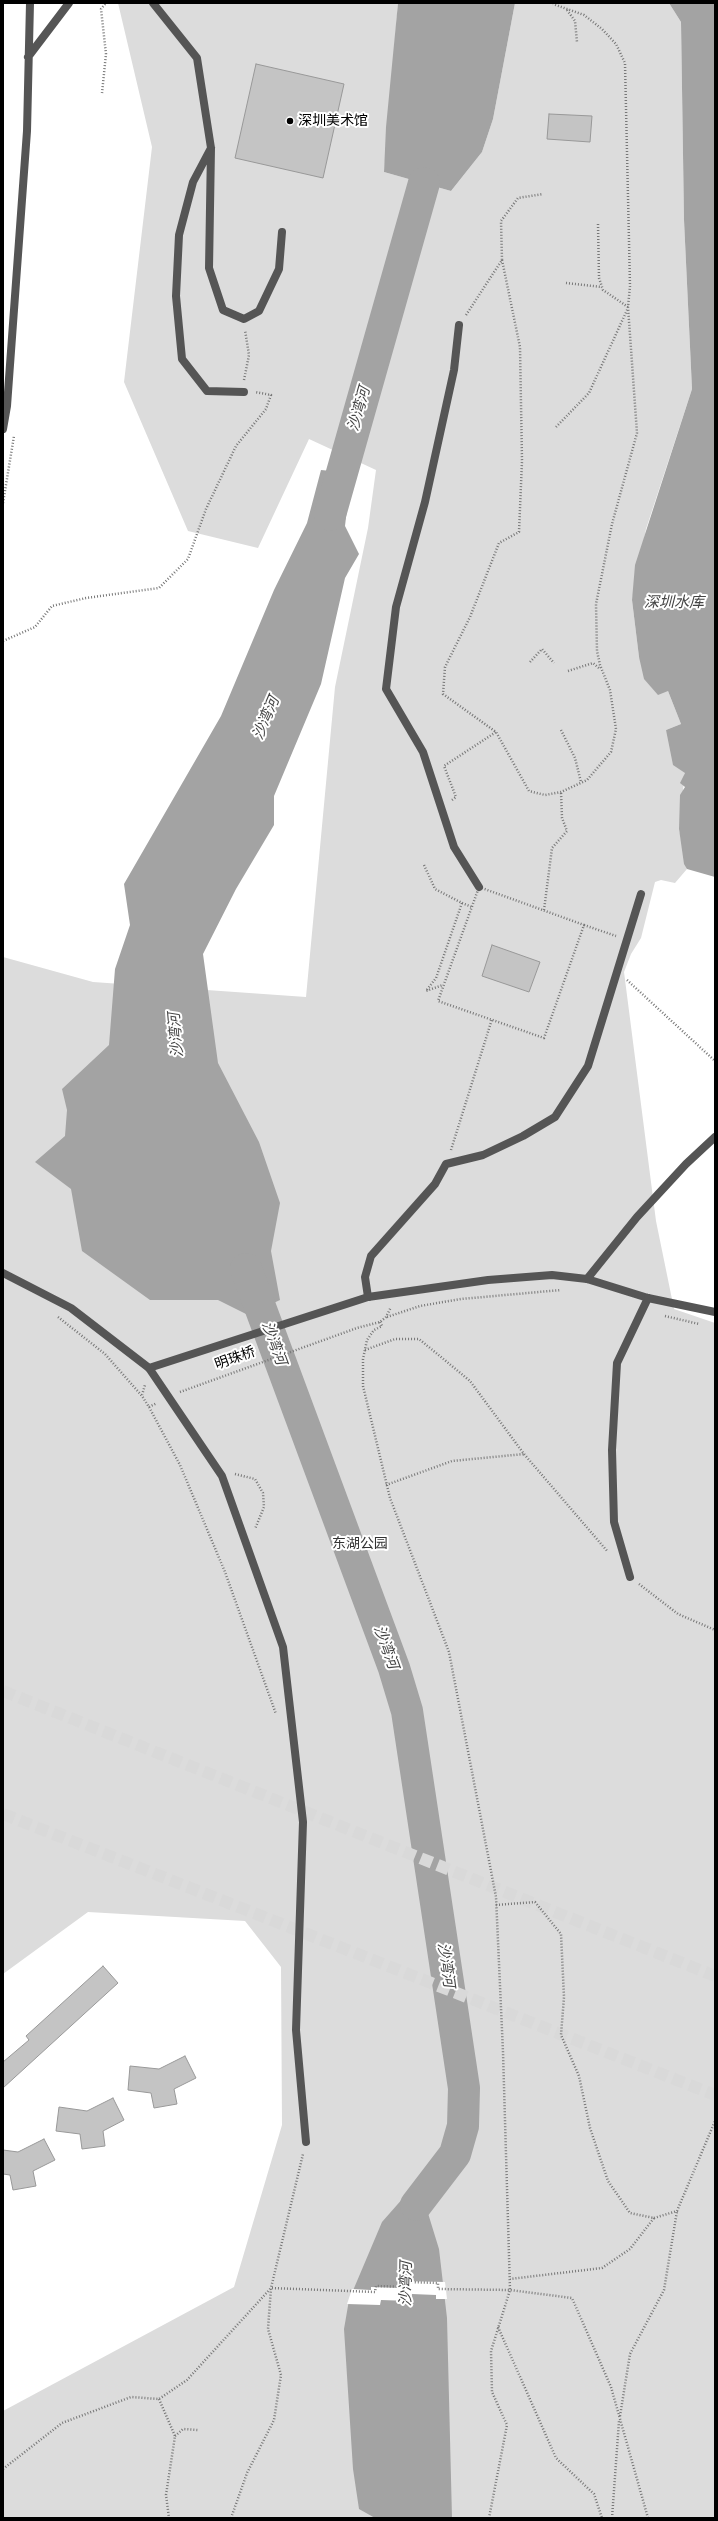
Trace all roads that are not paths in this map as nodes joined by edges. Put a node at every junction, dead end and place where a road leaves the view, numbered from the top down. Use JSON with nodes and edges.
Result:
{"nodes":[{"id":1,"x":30,"y":3,"type":"edge"},
{"id":2,"x":69,"y":3,"type":"edge"},
{"id":3,"x":153,"y":3,"type":"edge"},
{"id":4,"x":28,"y":56,"type":"junction"},
{"id":5,"x":211,"y":148,"type":"junction"},
{"id":6,"x":282,"y":232,"type":"dead end"},
{"id":7,"x":460,"y":325,"type":"road end"},
{"id":8,"x":244,"y":392,"type":"road end"},
{"id":9,"x":3,"y":429,"type":"edge"},
{"id":10,"x":479,"y":887,"type":"road end"},
{"id":11,"x":641,"y":894,"type":"dead end"},
{"id":12,"x":715,"y":1136,"type":"edge"},
{"id":13,"x":3,"y":1273,"type":"edge"},
{"id":14,"x":587,"y":1279,"type":"junction"},
{"id":15,"x":368,"y":1297,"type":"junction"},
{"id":16,"x":648,"y":1298,"type":"junction"},
{"id":17,"x":715,"y":1312,"type":"edge"},
{"id":18,"x":150,"y":1368,"type":"junction"},
{"id":19,"x":630,"y":1577,"type":"road end"},
{"id":20,"x":306,"y":2142,"type":"road end"}],
"edges":[{"from":1,"to":4,"type":"street"},
{"from":2,"to":4,"type":"street"},
{"from":3,"to":5,"type":"street"},
{"from":4,"to":9,"type":"street"},
{"from":5,"to":6,"type":"street"},
{"from":5,"to":8,"type":"street"},
{"from":7,"to":10,"type":"street"},
{"from":11,"to":15,"type":"street"},
{"from":12,"to":14,"type":"street"},
{"from":13,"to":18,"type":"street"},
{"from":14,"to":15,"type":"street","name":"明珠桥"},
{"from":14,"to":16,"type":"street","name":"明珠桥"},
{"from":15,"to":18,"type":"street","name":"明珠桥"},
{"from":16,"to":17,"type":"street","name":"明珠桥"},
{"from":16,"to":19,"type":"street"},
{"from":18,"to":20,"type":"street"}]}
